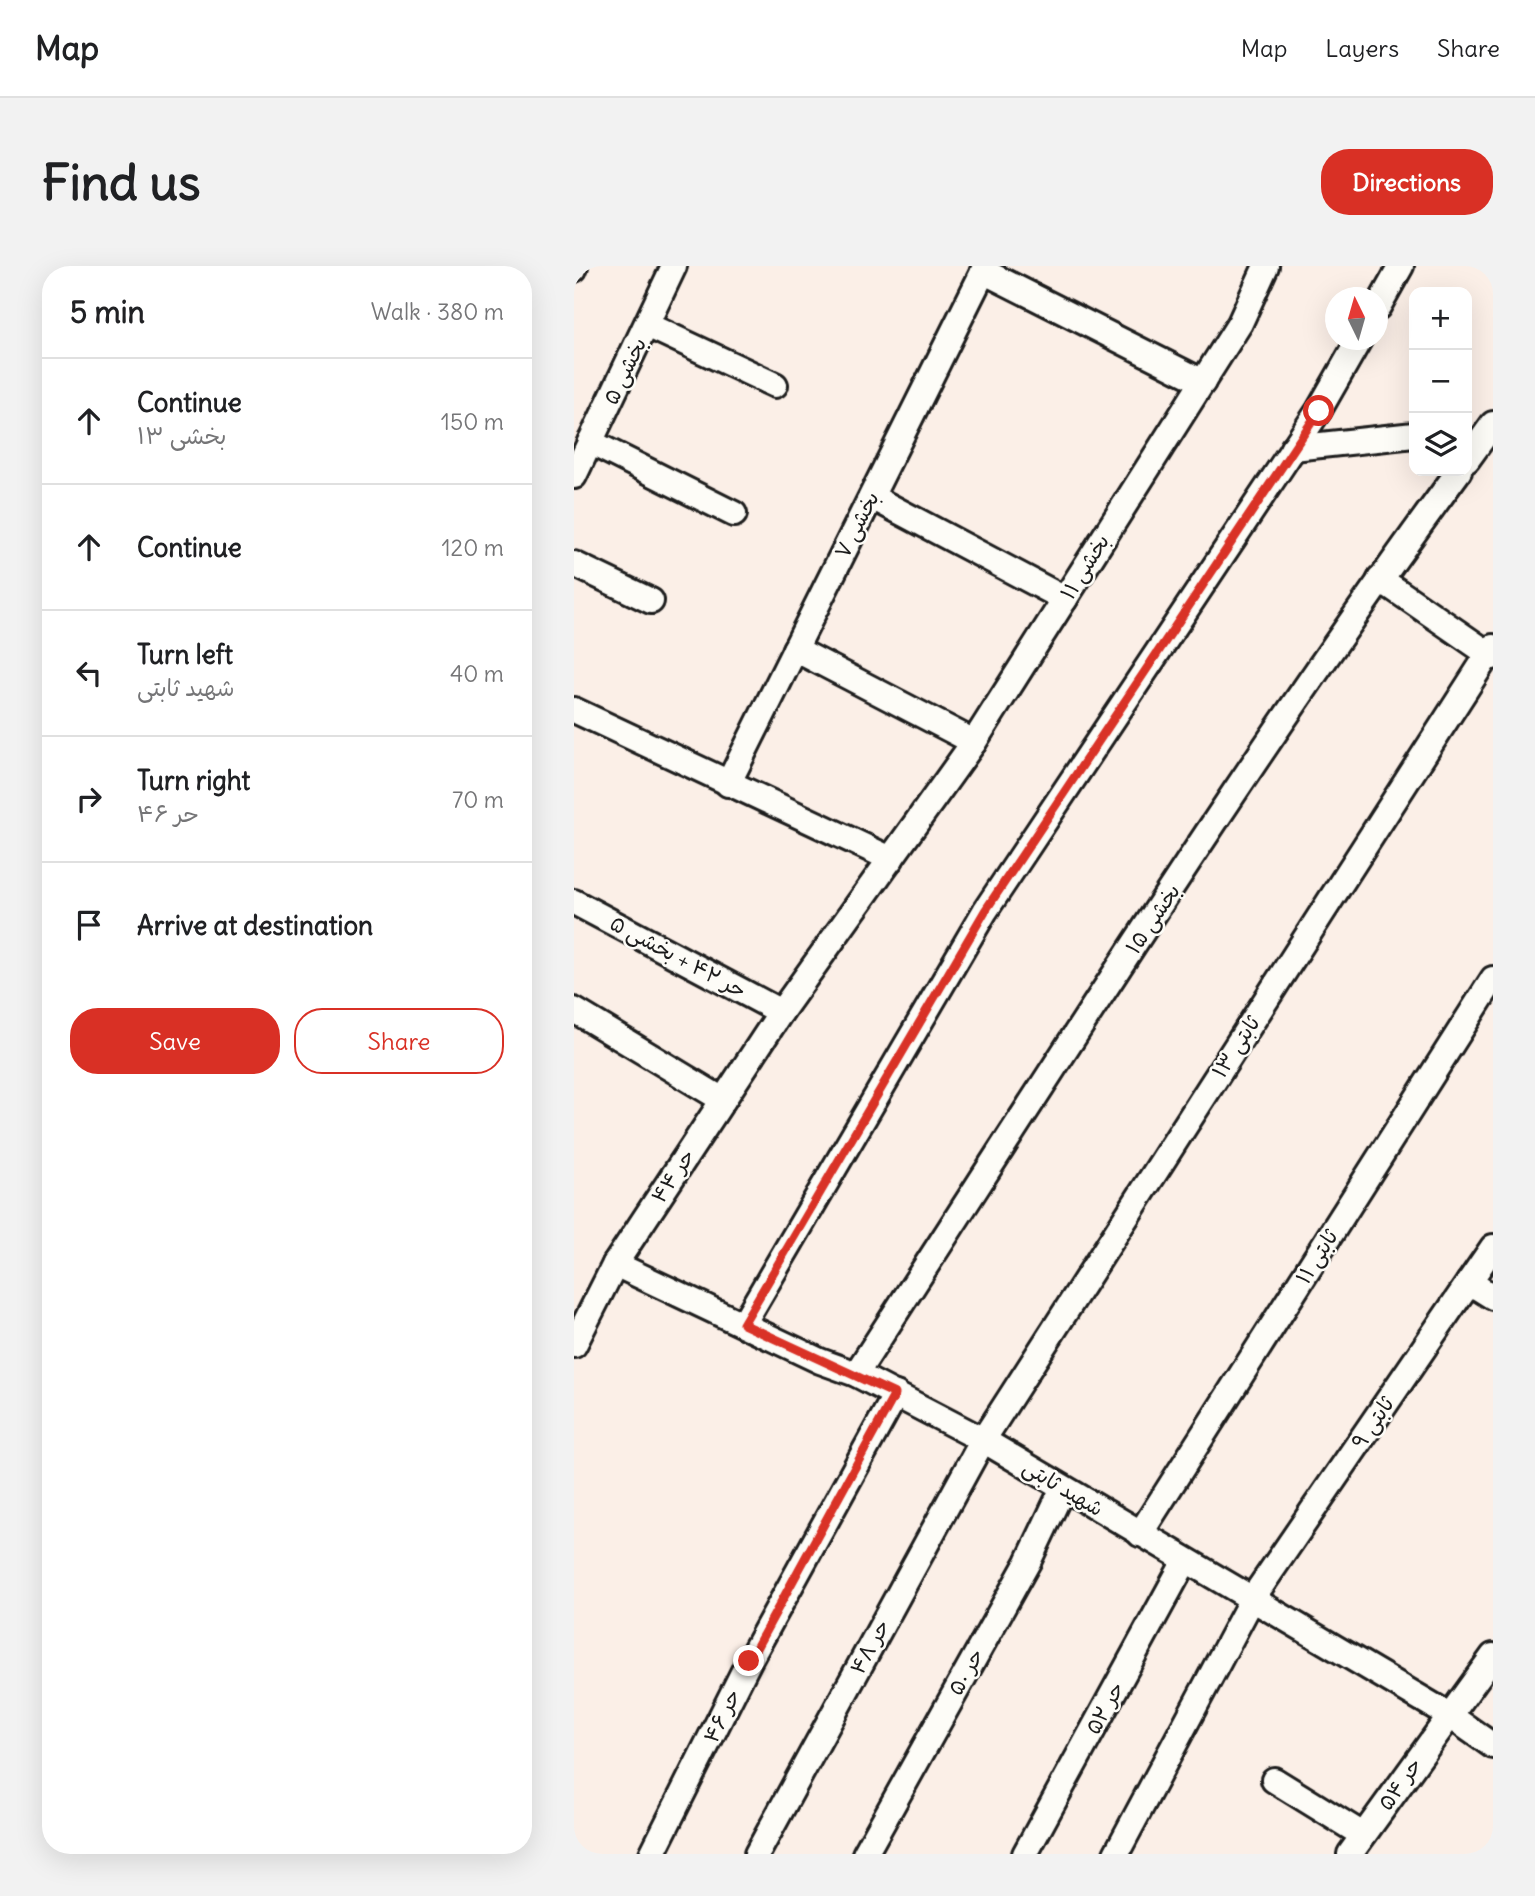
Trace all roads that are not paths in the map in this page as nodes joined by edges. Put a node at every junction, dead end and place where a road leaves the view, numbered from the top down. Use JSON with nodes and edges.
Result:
{"nodes":[{"id":1,"x":674,"y":266,"type":"edge"},
{"id":2,"x":1266,"y":266,"type":"edge"},
{"id":3,"x":1401,"y":266,"type":"edge"},
{"id":4,"x":984,"y":268,"type":"edge"},
{"id":5,"x":1388,"y":288,"type":"edge"},
{"id":6,"x":647,"y":325,"type":"junction"},
{"id":7,"x":1353,"y":350,"type":"edge"},
{"id":8,"x":1202,"y":382,"type":"junction"},
{"id":9,"x":775,"y":385,"type":"dead end"},
{"id":10,"x":1492,"y":425,"type":"edge"},
{"id":11,"x":1472,"y":428,"type":"edge"},
{"id":12,"x":1409,"y":436,"type":"edge"},
{"id":13,"x":590,"y":442,"type":"junction"},
{"id":14,"x":1293,"y":448,"type":"junction"},
{"id":15,"x":1472,"y":453,"type":"edge"},
{"id":16,"x":575,"y":470,"type":"edge"},
{"id":17,"x":1455,"y":476,"type":"edge"},
{"id":18,"x":872,"y":496,"type":"junction"},
{"id":19,"x":734,"y":513,"type":"dead end"},
{"id":20,"x":574,"y":564,"type":"edge"},
{"id":21,"x":1380,"y":579,"type":"junction"},
{"id":22,"x":1065,"y":599,"type":"junction"},
{"id":23,"x":651,"y":601,"type":"dead end"},
{"id":24,"x":795,"y":649,"type":"junction"},
{"id":25,"x":1491,"y":653,"type":"edge"},
{"id":26,"x":574,"y":710,"type":"edge"},
{"id":27,"x":974,"y":742,"type":"junction"},
{"id":28,"x":727,"y":784,"type":"junction"},
{"id":29,"x":891,"y":859,"type":"junction"},
{"id":30,"x":574,"y":902,"type":"edge"},
{"id":31,"x":1493,"y":979,"type":"edge"},
{"id":32,"x":574,"y":1010,"type":"edge"},
{"id":33,"x":781,"y":1012,"type":"junction"},
{"id":34,"x":723,"y":1100,"type":"junction"},
{"id":35,"x":1493,"y":1247,"type":"edge"},
{"id":36,"x":615,"y":1264,"type":"junction"},
{"id":37,"x":1469,"y":1282,"type":"junction"},
{"id":38,"x":1493,"y":1297,"type":"edge"},
{"id":39,"x":743,"y":1324,"type":"junction"},
{"id":40,"x":574,"y":1345,"type":"edge"},
{"id":41,"x":856,"y":1374,"type":"junction"},
{"id":42,"x":895,"y":1394,"type":"junction"},
{"id":43,"x":983,"y":1440,"type":"junction"},
{"id":44,"x":1063,"y":1488,"type":"junction"},
{"id":45,"x":1140,"y":1534,"type":"junction"},
{"id":46,"x":1185,"y":1561,"type":"junction"},
{"id":47,"x":1252,"y":1599,"type":"junction"},
{"id":48,"x":1493,"y":1656,"type":"edge"},
{"id":49,"x":1449,"y":1714,"type":"junction"},
{"id":50,"x":1493,"y":1746,"type":"edge"},
{"id":51,"x":1274,"y":1780,"type":"dead end"},
{"id":52,"x":1357,"y":1848,"type":"edge"},
{"id":53,"x":652,"y":1854,"type":"edge"},
{"id":54,"x":757,"y":1854,"type":"edge"},
{"id":55,"x":865,"y":1854,"type":"edge"},
{"id":56,"x":1025,"y":1854,"type":"edge"},
{"id":57,"x":1116,"y":1854,"type":"edge"}],
"edges":[{"from":1,"to":6,"type":"street","name":"بخشی ۵"},
{"from":2,"to":8,"type":"street","name":"بخشی ۱۱"},
{"from":3,"to":5,"type":"street"},
{"from":4,"to":8,"type":"street"},
{"from":4,"to":18,"type":"street","name":"بخشی ۷"},
{"from":6,"to":9,"type":"street"},
{"from":6,"to":13,"type":"street","name":"بخشی ۵"},
{"from":7,"to":14,"type":"street"},
{"from":8,"to":22,"type":"street","name":"بخشی ۱۱"},
{"from":10,"to":11,"type":"street"},
{"from":10,"to":15,"type":"street"},
{"from":12,"to":14,"type":"street"},
{"from":13,"to":16,"type":"street","name":"بخشی ۵"},
{"from":13,"to":19,"type":"street"},
{"from":14,"to":39,"type":"street"},
{"from":17,"to":21,"type":"street","name":"بخشی ۱۵"},
{"from":18,"to":22,"type":"street"},
{"from":18,"to":24,"type":"street","name":"بخشی ۷"},
{"from":20,"to":23,"type":"street"},
{"from":21,"to":25,"type":"street"},
{"from":21,"to":41,"type":"street","name":"بخشی ۱۵"},
{"from":22,"to":27,"type":"street","name":"بخشی ۱۱"},
{"from":24,"to":27,"type":"street"},
{"from":24,"to":28,"type":"street","name":"بخشی ۷"},
{"from":25,"to":43,"type":"street","name":"ثابتی ۱۳"},
{"from":26,"to":28,"type":"street"},
{"from":27,"to":29,"type":"street","name":"بخشی ۱۱"},
{"from":28,"to":29,"type":"street"},
{"from":29,"to":33,"type":"street","name":"بخشی ۱۱"},
{"from":30,"to":33,"type":"street","name":"حر ۴۲ + بخشی ۵"},
{"from":31,"to":45,"type":"street","name":"ثابتی ۱۱"},
{"from":32,"to":34,"type":"street"},
{"from":33,"to":34,"type":"street","name":"حر ۴۴"},
{"from":34,"to":36,"type":"street","name":"حر ۴۴"},
{"from":35,"to":37,"type":"street","name":"ثابتی ۹"},
{"from":36,"to":39,"type":"street","name":"شهید ثابتی"},
{"from":36,"to":40,"type":"street","name":"حر ۴۴"},
{"from":37,"to":38,"type":"street"},
{"from":37,"to":47,"type":"street","name":"ثابتی ۹"},
{"from":39,"to":41,"type":"street","name":"شهید ثابتی"},
{"from":41,"to":42,"type":"street","name":"شهید ثابتی"},
{"from":42,"to":43,"type":"street","name":"شهید ثابتی"},
{"from":42,"to":53,"type":"street","name":"حر ۴۶"},
{"from":43,"to":44,"type":"street","name":"شهید ثابتی"},
{"from":43,"to":54,"type":"street","name":"حر ۴۸"},
{"from":44,"to":45,"type":"street","name":"شهید ثابتی"},
{"from":44,"to":55,"type":"street","name":"حر ۵۰"},
{"from":45,"to":46,"type":"street","name":"شهید ثابتی"},
{"from":46,"to":47,"type":"street","name":"شهید ثابتی"},
{"from":46,"to":56,"type":"street","name":"حر ۵۲"},
{"from":47,"to":49,"type":"street","name":"شهید ثابتی"},
{"from":47,"to":57,"type":"street","name":"ثابتی ۹"},
{"from":48,"to":49,"type":"street"},
{"from":49,"to":50,"type":"street","name":"شهید ثابتی"},
{"from":49,"to":52,"type":"street","name":"حر ۵۴"},
{"from":51,"to":52,"type":"street"}]}
